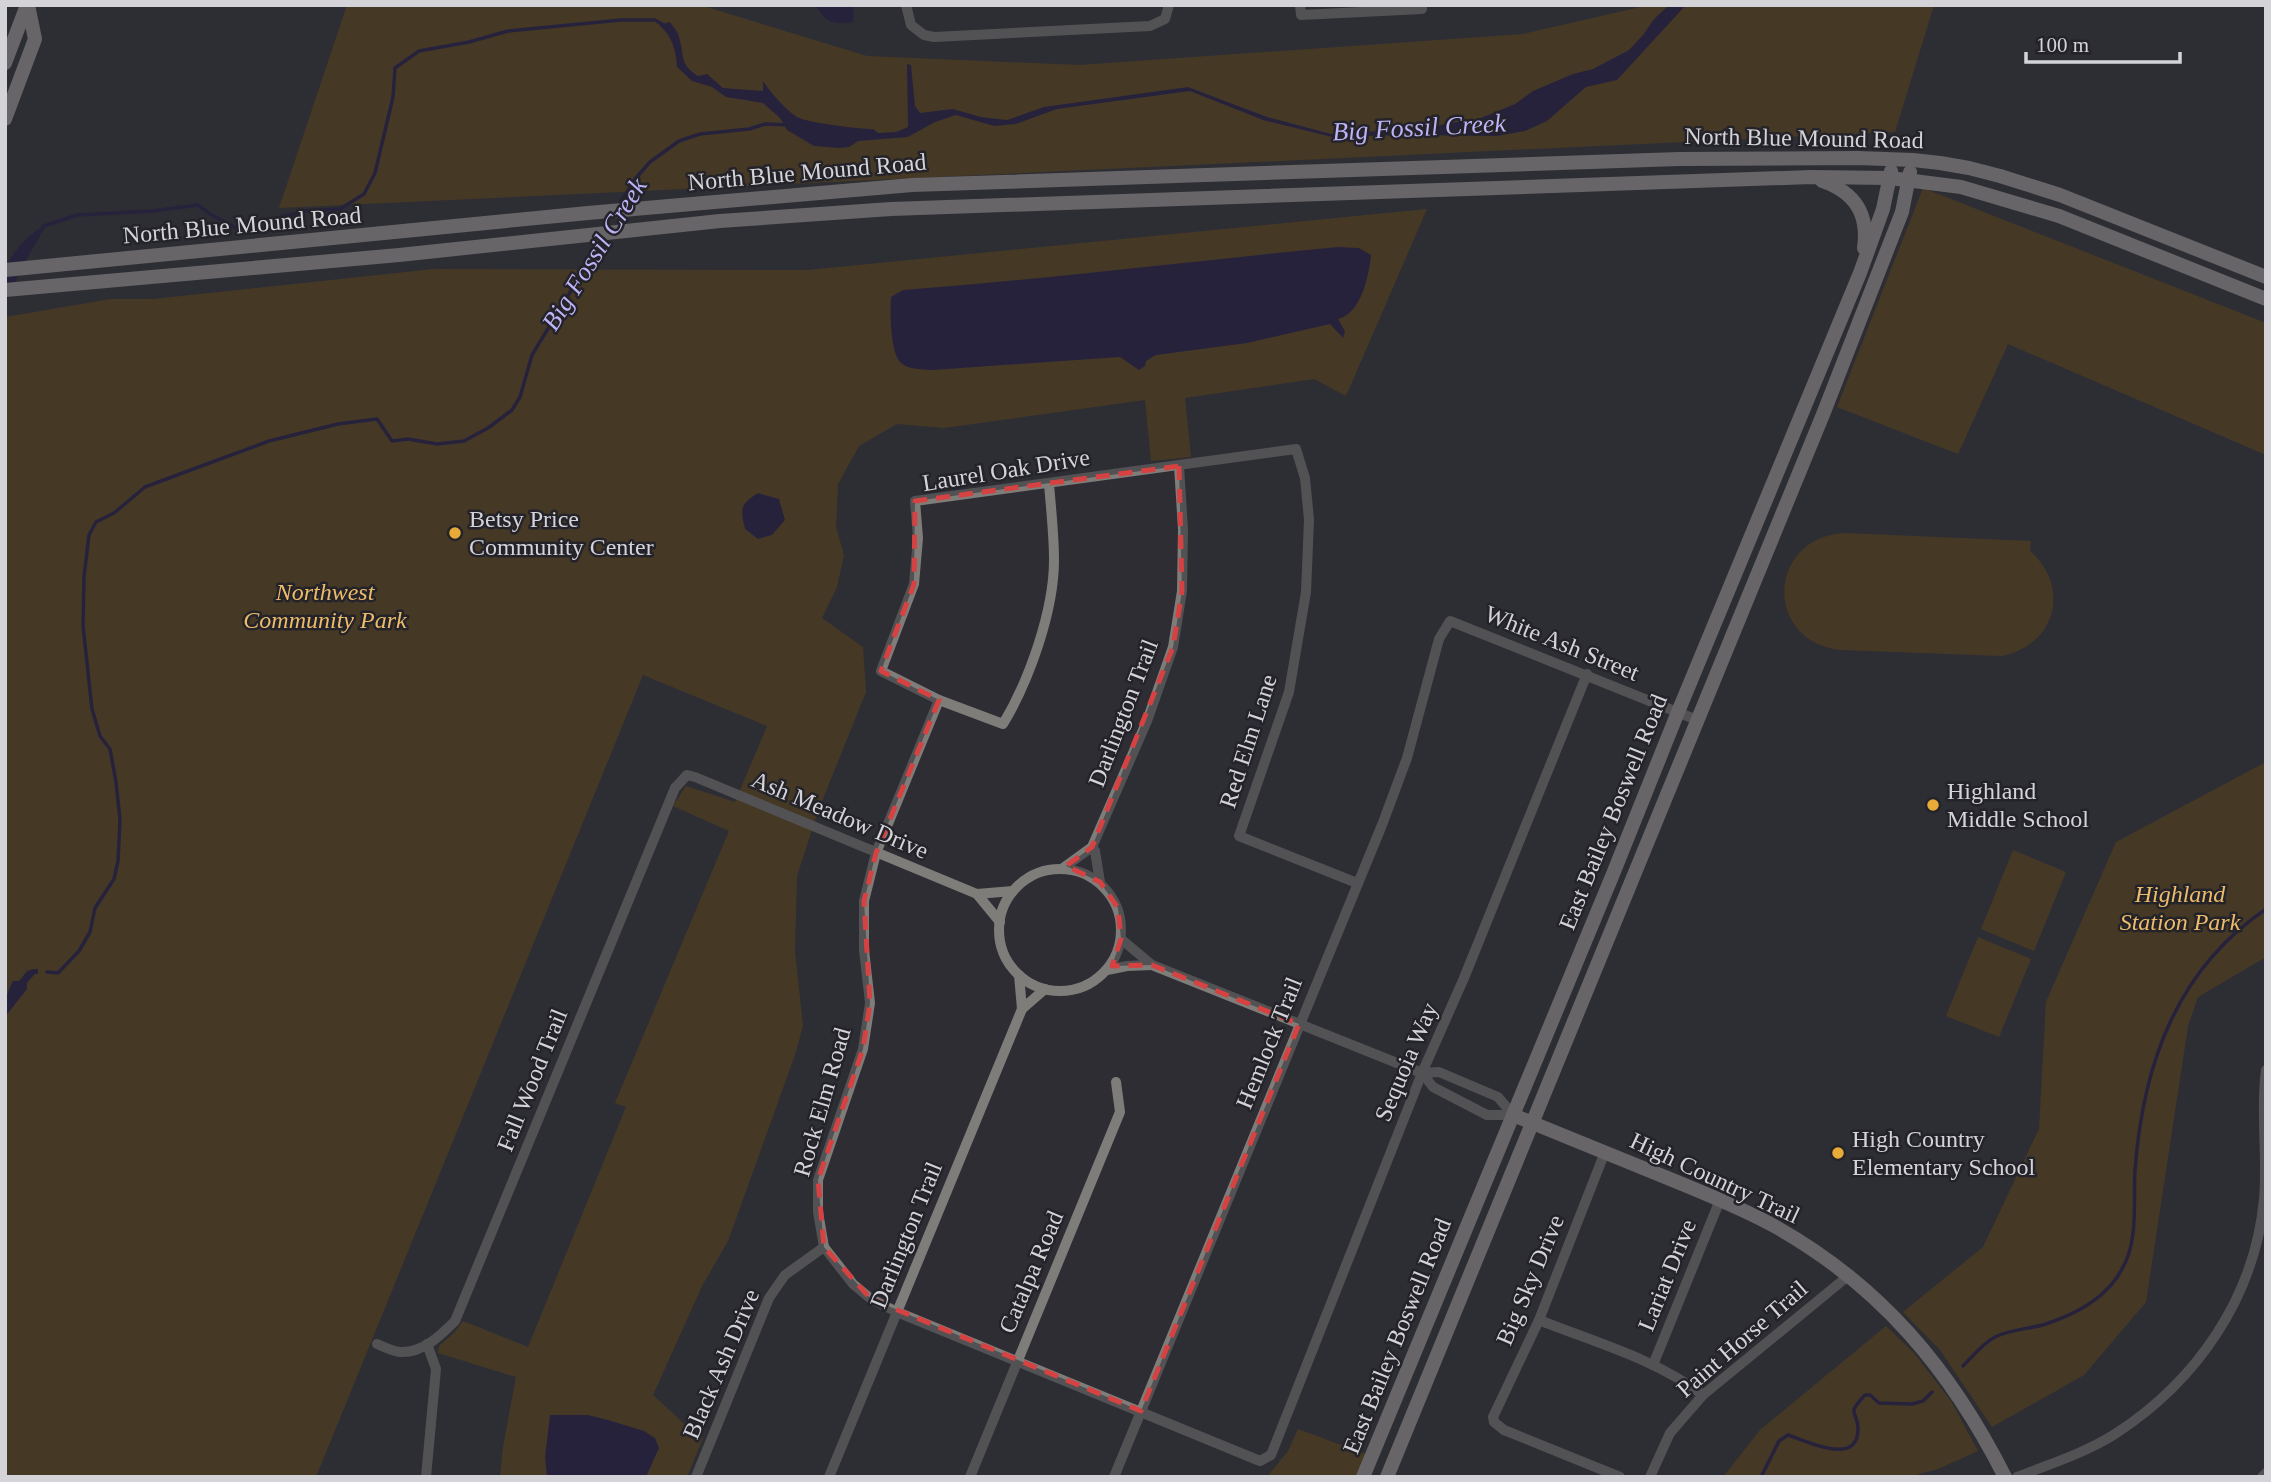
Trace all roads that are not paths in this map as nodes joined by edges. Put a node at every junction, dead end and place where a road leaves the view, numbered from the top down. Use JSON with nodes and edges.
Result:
{"nodes":[{"id":1,"x":27,"y":5,"type":"edge"},
{"id":2,"x":906,"y":5,"type":"edge"},
{"id":3,"x":1169,"y":5,"type":"edge"},
{"id":4,"x":1422,"y":5,"type":"edge"},
{"id":5,"x":1301,"y":10,"type":"edge"},
{"id":6,"x":5,"y":63,"type":"edge"},
{"id":7,"x":5,"y":119,"type":"edge"},
{"id":8,"x":1892,"y":160,"type":"junction"},
{"id":9,"x":1913,"y":160,"type":"junction"},
{"id":10,"x":1489,"y":164,"type":"junction"},
{"id":11,"x":1811,"y":177,"type":"junction"},
{"id":12,"x":1890,"y":178,"type":"junction"},
{"id":13,"x":1909,"y":180,"type":"junction"},
{"id":14,"x":1488,"y":190,"type":"junction"},
{"id":15,"x":5,"y":270,"type":"edge"},
{"id":16,"x":1860,"y":273,"type":"junction"},
{"id":17,"x":2266,"y":277,"type":"edge"},
{"id":18,"x":5,"y":290,"type":"edge"},
{"id":19,"x":2266,"y":299,"type":"edge"},
{"id":20,"x":1296,"y":449,"type":"joint"},
{"id":21,"x":1179,"y":466,"type":"junction"},
{"id":22,"x":1049,"y":484,"type":"junction"},
{"id":23,"x":1760,"y":514,"type":"junction"},
{"id":24,"x":1729,"y":590,"type":"junction"},
{"id":25,"x":1749,"y":595,"type":"junction"},
{"id":26,"x":1450,"y":621,"type":"joint"},
{"id":27,"x":1722,"y":661,"type":"junction"},
{"id":28,"x":1587,"y":674,"type":"junction"},
{"id":29,"x":939,"y":700,"type":"junction"},
{"id":30,"x":1678,"y":712,"type":"junction"},
{"id":31,"x":1698,"y":720,"type":"junction"},
{"id":32,"x":687,"y":775,"type":"joint"},
{"id":33,"x":1092,"y":847,"type":"junction"},
{"id":34,"x":876,"y":853,"type":"junction"},
{"id":35,"x":1063,"y":868,"type":"junction"},
{"id":36,"x":1614,"y":874,"type":"junction"},
{"id":37,"x":1100,"y":882,"type":"junction"},
{"id":38,"x":1631,"y":882,"type":"junction"},
{"id":39,"x":1357,"y":883,"type":"junction"},
{"id":40,"x":1013,"y":891,"type":"junction"},
{"id":41,"x":977,"y":894,"type":"junction"},
{"id":42,"x":1000,"y":922,"type":"junction"},
{"id":43,"x":1588,"y":933,"type":"junction"},
{"id":44,"x":1121,"y":939,"type":"junction"},
{"id":45,"x":1607,"y":941,"type":"junction"},
{"id":46,"x":1152,"y":965,"type":"junction"},
{"id":47,"x":1106,"y":971,"type":"junction"},
{"id":48,"x":1019,"y":975,"type":"junction"},
{"id":49,"x":1045,"y":989,"type":"junction"},
{"id":50,"x":1022,"y":1009,"type":"junction"},
{"id":51,"x":1298,"y":1024,"type":"junction"},
{"id":52,"x":2266,"y":1070,"type":"edge"},
{"id":53,"x":1422,"y":1073,"type":"junction"},
{"id":54,"x":1116,"y":1082,"type":"dead end"},
{"id":55,"x":1513,"y":1115,"type":"junction"},
{"id":56,"x":1533,"y":1123,"type":"junction"},
{"id":57,"x":1605,"y":1152,"type":"junction"},
{"id":58,"x":1720,"y":1200,"type":"junction"},
{"id":59,"x":824,"y":1247,"type":"junction"},
{"id":60,"x":1848,"y":1276,"type":"junction"},
{"id":61,"x":897,"y":1312,"type":"junction"},
{"id":62,"x":1539,"y":1320,"type":"junction"},
{"id":63,"x":427,"y":1344,"type":"junction"},
{"id":64,"x":377,"y":1345,"type":"dead end"},
{"id":65,"x":1017,"y":1362,"type":"junction"},
{"id":66,"x":1653,"y":1365,"type":"junction"},
{"id":67,"x":1703,"y":1395,"type":"junction"},
{"id":68,"x":1141,"y":1411,"type":"junction"},
{"id":69,"x":1260,"y":1461,"type":"joint"},
{"id":70,"x":426,"y":1477,"type":"edge"},
{"id":71,"x":696,"y":1477,"type":"edge"},
{"id":72,"x":829,"y":1477,"type":"edge"},
{"id":73,"x":970,"y":1477,"type":"edge"},
{"id":74,"x":1114,"y":1477,"type":"edge"},
{"id":75,"x":1363,"y":1477,"type":"edge"},
{"id":76,"x":1387,"y":1477,"type":"edge"},
{"id":77,"x":1620,"y":1477,"type":"edge"},
{"id":78,"x":1650,"y":1477,"type":"edge"},
{"id":79,"x":2005,"y":1477,"type":"edge"},
{"id":80,"x":2017,"y":1477,"type":"edge"}],
"edges":[{"from":1,"to":6,"type":"main road"},
{"from":1,"to":7,"type":"main road"},
{"from":2,"to":3,"type":"street"},
{"from":4,"to":5,"type":"street"},
{"from":8,"to":9,"type":"main road","name":"North Blue Mound Road"},
{"from":8,"to":10,"type":"main road","name":"North Blue Mound Road"},
{"from":8,"to":12,"type":"main road","name":"East Bailey Boswell Road"},
{"from":9,"to":13,"type":"main road","name":"East Bailey Boswell Road"},
{"from":9,"to":17,"type":"main road","name":"North Blue Mound Road"},
{"from":10,"to":14,"type":"main road"},
{"from":10,"to":15,"type":"main road","name":"North Blue Mound Road"},
{"from":11,"to":12,"type":"main road","name":"North Blue Mound Road"},
{"from":11,"to":14,"type":"main road","name":"North Blue Mound Road"},
{"from":11,"to":16,"type":"main road","name":"North Blue Mound Road"},
{"from":12,"to":13,"type":"main road","name":"North Blue Mound Road"},
{"from":12,"to":16,"type":"main road","name":"East Bailey Boswell Road"},
{"from":13,"to":19,"type":"main road","name":"North Blue Mound Road"},
{"from":13,"to":25,"type":"main road","name":"East Bailey Boswell Road"},
{"from":14,"to":18,"type":"main road","name":"North Blue Mound Road"},
{"from":16,"to":23,"type":"main road","name":"East Bailey Boswell Road"},
{"from":20,"to":21,"type":"street","name":"Laurel Oak Drive"},
{"from":20,"to":39,"type":"street","name":"Red Elm Lane"},
{"from":21,"to":22,"type":"street","name":"Laurel Oak Drive"},
{"from":21,"to":33,"type":"street","name":"Darlington Trail"},
{"from":22,"to":29,"type":"street"},
{"from":22,"to":29,"type":"street","name":"Laurel Oak Drive"},
{"from":23,"to":24,"type":"main road","name":"East Bailey Boswell Road"},
{"from":23,"to":25,"type":"main road"},
{"from":24,"to":27,"type":"main road"},
{"from":24,"to":30,"type":"main road","name":"East Bailey Boswell Road"},
{"from":25,"to":27,"type":"main road","name":"East Bailey Boswell Road"},
{"from":26,"to":28,"type":"street","name":"White Ash Street"},
{"from":26,"to":39,"type":"street","name":"Hemlock Trail"},
{"from":27,"to":31,"type":"main road","name":"East Bailey Boswell Road"},
{"from":28,"to":30,"type":"street","name":"White Ash Street"},
{"from":28,"to":53,"type":"street","name":"Sequoia Way"},
{"from":29,"to":34,"type":"street","name":"Rock Elm Road"},
{"from":30,"to":31,"type":"street","name":"White Ash Street"},
{"from":30,"to":36,"type":"main road","name":"East Bailey Boswell Road"},
{"from":31,"to":38,"type":"main road","name":"East Bailey Boswell Road"},
{"from":32,"to":34,"type":"street","name":"Ash Meadow Drive"},
{"from":32,"to":63,"type":"street","name":"Fall Wood Trail"},
{"from":33,"to":35,"type":"street"},
{"from":33,"to":37,"type":"street"},
{"from":34,"to":41,"type":"street","name":"Ash Meadow Drive"},
{"from":34,"to":59,"type":"street","name":"Rock Elm Road"},
{"from":35,"to":37,"type":"street"},
{"from":35,"to":40,"type":"street"},
{"from":36,"to":38,"type":"main road"},
{"from":36,"to":43,"type":"main road","name":"East Bailey Boswell Road"},
{"from":37,"to":44,"type":"street"},
{"from":38,"to":45,"type":"main road","name":"East Bailey Boswell Road"},
{"from":39,"to":51,"type":"street","name":"Hemlock Trail"},
{"from":40,"to":41,"type":"street","name":"Ash Meadow Drive"},
{"from":40,"to":42,"type":"street"},
{"from":41,"to":42,"type":"street","name":"Ash Meadow Drive"},
{"from":42,"to":48,"type":"street"},
{"from":43,"to":45,"type":"main road"},
{"from":43,"to":55,"type":"main road","name":"East Bailey Boswell Road"},
{"from":44,"to":46,"type":"street"},
{"from":44,"to":47,"type":"street"},
{"from":45,"to":56,"type":"main road","name":"East Bailey Boswell Road"},
{"from":46,"to":47,"type":"street"},
{"from":46,"to":51,"type":"street"},
{"from":47,"to":49,"type":"street"},
{"from":48,"to":49,"type":"street"},
{"from":48,"to":50,"type":"street","name":"Darlington Trail"},
{"from":49,"to":50,"type":"street","name":"Darlington Trail"},
{"from":50,"to":61,"type":"street","name":"Darlington Trail"},
{"from":51,"to":53,"type":"street"},
{"from":51,"to":68,"type":"street","name":"Hemlock Trail"},
{"from":52,"to":80,"type":"street"},
{"from":53,"to":55,"type":"street"},
{"from":53,"to":55,"type":"street"},
{"from":53,"to":69,"type":"street","name":"Sequoia Way"},
{"from":54,"to":65,"type":"street","name":"Catalpa Road"},
{"from":55,"to":56,"type":"main road","name":"High Country Trail"},
{"from":55,"to":75,"type":"main road","name":"East Bailey Boswell Road"},
{"from":56,"to":57,"type":"main road","name":"High Country Trail"},
{"from":56,"to":76,"type":"main road","name":"East Bailey Boswell Road"},
{"from":57,"to":58,"type":"main road","name":"High Country Trail"},
{"from":57,"to":62,"type":"street","name":"Big Sky Drive"},
{"from":58,"to":60,"type":"main road","name":"High Country Trail"},
{"from":58,"to":66,"type":"street","name":"Lariat Drive"},
{"from":59,"to":61,"type":"street","name":"Rock Elm Road"},
{"from":59,"to":71,"type":"street","name":"Black Ash Drive"},
{"from":60,"to":67,"type":"street","name":"Paint Horse Trail"},
{"from":60,"to":79,"type":"main road","name":"High Country Trail"},
{"from":61,"to":65,"type":"street","name":"Rock Elm Road"},
{"from":61,"to":72,"type":"street","name":"Darlington Trail"},
{"from":62,"to":66,"type":"street"},
{"from":62,"to":77,"type":"street","name":"Big Sky Drive"},
{"from":63,"to":64,"type":"street","name":"Fall Wood Trail"},
{"from":63,"to":70,"type":"street"},
{"from":65,"to":68,"type":"street","name":"Rock Elm Road"},
{"from":65,"to":73,"type":"street","name":"Catalpa Road"},
{"from":66,"to":67,"type":"street"},
{"from":67,"to":78,"type":"street","name":"Paint Horse Trail"},
{"from":68,"to":69,"type":"street","name":"Rock Elm Road"},
{"from":68,"to":74,"type":"street","name":"Hemlock Trail"}]}
